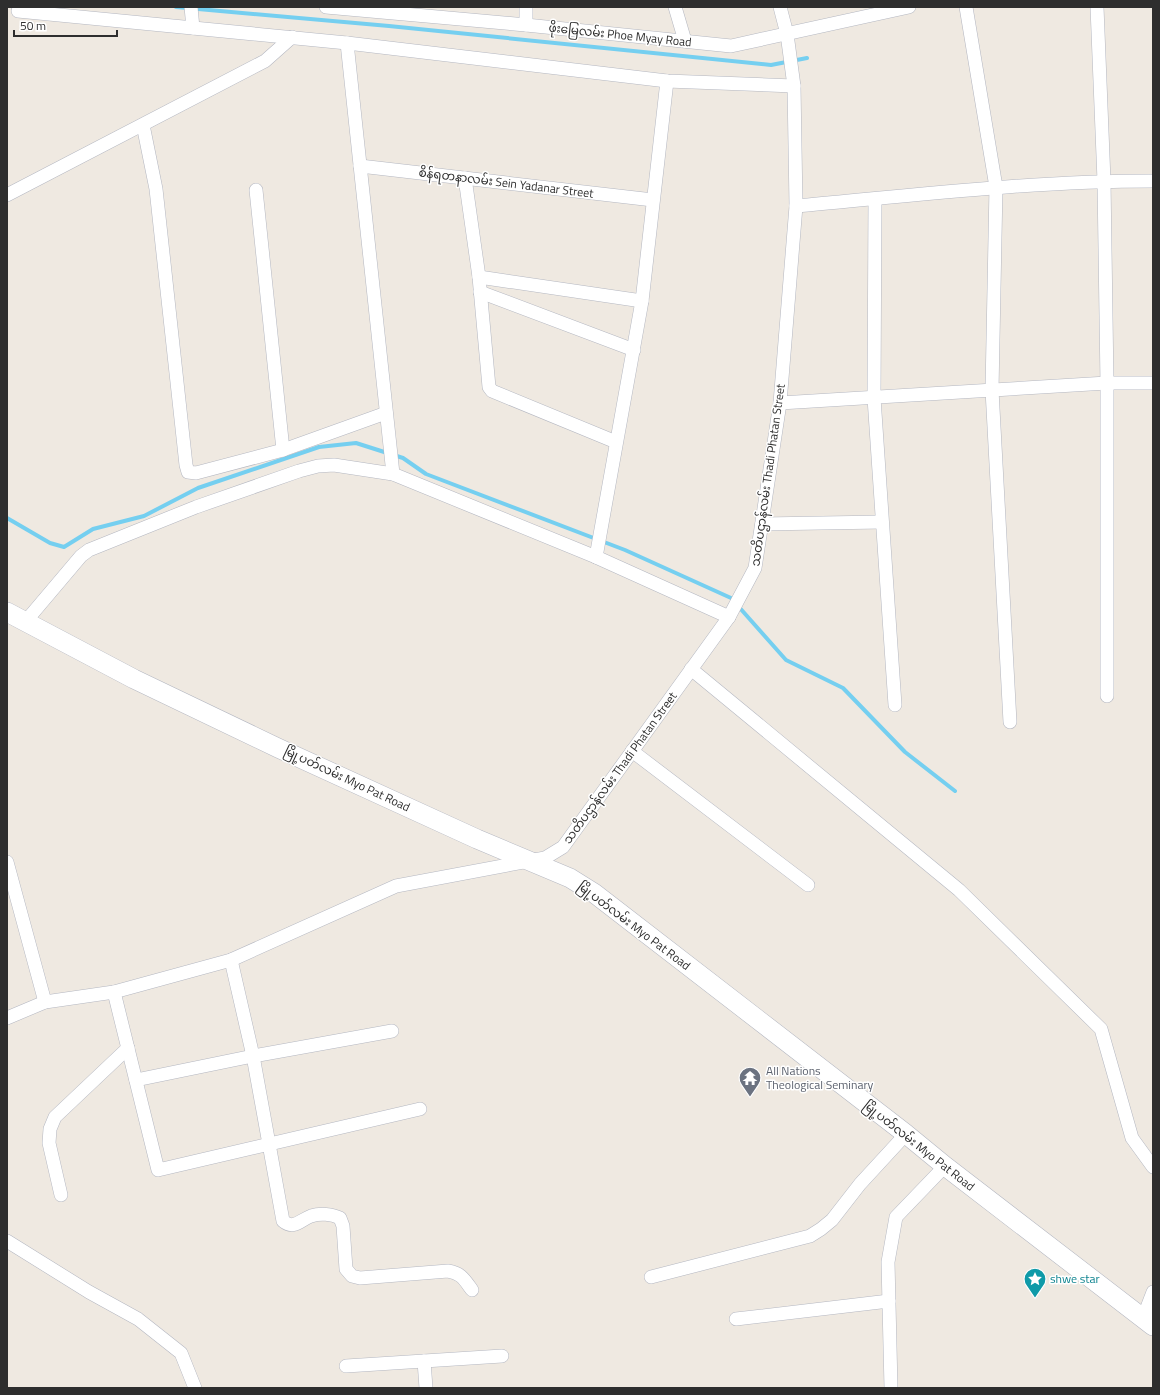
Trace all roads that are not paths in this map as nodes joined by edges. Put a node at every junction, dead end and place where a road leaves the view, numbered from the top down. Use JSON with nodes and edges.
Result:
{"nodes":[{"id":1,"x":191,"y":7,"type":"edge"},
{"id":2,"x":326,"y":7,"type":"edge"},
{"id":3,"x":526,"y":7,"type":"edge"},
{"id":4,"x":675,"y":7,"type":"edge"},
{"id":5,"x":780,"y":7,"type":"edge"},
{"id":6,"x":908,"y":7,"type":"edge"},
{"id":7,"x":966,"y":7,"type":"edge"},
{"id":8,"x":1096,"y":7,"type":"edge"},
{"id":9,"x":389,"y":10,"type":"edge"},
{"id":10,"x":18,"y":11,"type":"dead end"},
{"id":11,"x":456,"y":13,"type":"edge"},
{"id":12,"x":526,"y":25,"type":"junction"},
{"id":13,"x":193,"y":28,"type":"junction"},
{"id":14,"x":787,"y":34,"type":"junction"},
{"id":15,"x":292,"y":37,"type":"junction"},
{"id":16,"x":685,"y":41,"type":"junction"},
{"id":17,"x":347,"y":42,"type":"junction"},
{"id":18,"x":667,"y":81,"type":"junction"},
{"id":19,"x":794,"y":86,"type":"junction"},
{"id":20,"x":143,"y":125,"type":"junction"},
{"id":21,"x":360,"y":166,"type":"junction"},
{"id":22,"x":464,"y":178,"type":"junction"},
{"id":23,"x":1104,"y":181,"type":"junction"},
{"id":24,"x":1153,"y":181,"type":"edge"},
{"id":25,"x":996,"y":187,"type":"junction"},
{"id":26,"x":256,"y":190,"type":"dead end"},
{"id":27,"x":7,"y":195,"type":"edge"},
{"id":28,"x":875,"y":199,"type":"junction"},
{"id":29,"x":653,"y":200,"type":"junction"},
{"id":30,"x":796,"y":206,"type":"junction"},
{"id":31,"x":479,"y":277,"type":"junction"},
{"id":32,"x":480,"y":292,"type":"junction"},
{"id":33,"x":642,"y":301,"type":"junction"},
{"id":34,"x":634,"y":350,"type":"junction"},
{"id":35,"x":1107,"y":383,"type":"junction"},
{"id":36,"x":1153,"y":383,"type":"edge"},
{"id":37,"x":992,"y":390,"type":"junction"},
{"id":38,"x":874,"y":398,"type":"junction"},
{"id":39,"x":780,"y":403,"type":"junction"},
{"id":40,"x":386,"y":413,"type":"junction"},
{"id":41,"x":616,"y":442,"type":"junction"},
{"id":42,"x":283,"y":450,"type":"junction"},
{"id":43,"x":393,"y":474,"type":"junction"},
{"id":44,"x":882,"y":522,"type":"junction"},
{"id":45,"x":762,"y":524,"type":"junction"},
{"id":46,"x":596,"y":557,"type":"junction"},
{"id":47,"x":7,"y":612,"type":"edge"},
{"id":48,"x":729,"y":617,"type":"junction"},
{"id":49,"x":26,"y":621,"type":"junction"},
{"id":50,"x":691,"y":669,"type":"junction"},
{"id":51,"x":1107,"y":696,"type":"dead end"},
{"id":52,"x":895,"y":705,"type":"dead end"},
{"id":53,"x":1010,"y":722,"type":"dead end"},
{"id":54,"x":632,"y":751,"type":"junction"},
{"id":55,"x":529,"y":861,"type":"junction"},
{"id":56,"x":7,"y":862,"type":"edge"},
{"id":57,"x":808,"y":885,"type":"dead end"},
{"id":58,"x":231,"y":960,"type":"junction"},
{"id":59,"x":114,"y":992,"type":"junction"},
{"id":60,"x":46,"y":1002,"type":"junction"},
{"id":61,"x":7,"y":1018,"type":"edge"},
{"id":62,"x":392,"y":1031,"type":"dead end"},
{"id":63,"x":128,"y":1048,"type":"junction"},
{"id":64,"x":253,"y":1056,"type":"junction"},
{"id":65,"x":136,"y":1080,"type":"junction"},
{"id":66,"x":420,"y":1109,"type":"dead end"},
{"id":67,"x":906,"y":1134,"type":"junction"},
{"id":68,"x":270,"y":1145,"type":"junction"},
{"id":69,"x":945,"y":1166,"type":"junction"},
{"id":70,"x":1153,"y":1167,"type":"edge"},
{"id":71,"x":61,"y":1196,"type":"dead end"},
{"id":72,"x":7,"y":1241,"type":"edge"},
{"id":73,"x":651,"y":1277,"type":"dead end"},
{"id":74,"x":472,"y":1290,"type":"dead end"},
{"id":75,"x":1153,"y":1292,"type":"edge"},
{"id":76,"x":889,"y":1301,"type":"junction"},
{"id":77,"x":736,"y":1319,"type":"dead end"},
{"id":78,"x":1148,"y":1322,"type":"edge"},
{"id":79,"x":502,"y":1356,"type":"dead end"},
{"id":80,"x":424,"y":1361,"type":"junction"},
{"id":81,"x":346,"y":1366,"type":"dead end"},
{"id":82,"x":195,"y":1388,"type":"edge"},
{"id":83,"x":426,"y":1388,"type":"edge"},
{"id":84,"x":891,"y":1388,"type":"edge"}],
"edges":[{"from":1,"to":13,"type":"street"},
{"from":2,"to":9,"type":"street","name":"ဖိုးမြေလမ်း Phoe Myay Road"},
{"from":3,"to":12,"type":"street"},
{"from":4,"to":16,"type":"street"},
{"from":5,"to":14,"type":"street","name":"သတိပဌာန်လမ်း Thadi Phatan Street"},
{"from":6,"to":14,"type":"street","name":"ဖိုးမြေလမ်း Phoe Myay Road"},
{"from":7,"to":25,"type":"street"},
{"from":8,"to":23,"type":"street"},
{"from":9,"to":11,"type":"street","name":"ဖိုးမြေလမ်း Phoe Myay Road"},
{"from":10,"to":13,"type":"street"},
{"from":11,"to":12,"type":"street","name":"ဖိုးမြေလမ်း Phoe Myay Road"},
{"from":12,"to":16,"type":"street","name":"ဖိုးမြေလမ်း Phoe Myay Road"},
{"from":13,"to":15,"type":"street"},
{"from":14,"to":16,"type":"street","name":"ဖိုးမြေလမ်း Phoe Myay Road"},
{"from":14,"to":19,"type":"street","name":"သတိပဌာန်လမ်း Thadi Phatan Street"},
{"from":15,"to":17,"type":"street"},
{"from":15,"to":20,"type":"street"},
{"from":17,"to":18,"type":"street"},
{"from":17,"to":21,"type":"street"},
{"from":18,"to":19,"type":"street"},
{"from":18,"to":29,"type":"street"},
{"from":19,"to":30,"type":"street","name":"သတိပဌာန်လမ်း Thadi Phatan Street"},
{"from":20,"to":27,"type":"street"},
{"from":20,"to":42,"type":"street"},
{"from":21,"to":22,"type":"street","name":"စိန်ရတနာလမ်း Sein Yadanar Street"},
{"from":21,"to":40,"type":"street"},
{"from":22,"to":29,"type":"street","name":"စိန်ရတနာလမ်း Sein Yadanar Street"},
{"from":22,"to":31,"type":"street"},
{"from":23,"to":24,"type":"street"},
{"from":23,"to":25,"type":"street"},
{"from":23,"to":35,"type":"street"},
{"from":25,"to":28,"type":"street"},
{"from":25,"to":37,"type":"street"},
{"from":26,"to":42,"type":"street"},
{"from":28,"to":30,"type":"street"},
{"from":28,"to":38,"type":"street"},
{"from":29,"to":33,"type":"street"},
{"from":30,"to":39,"type":"street","name":"သတိပဌာန်လမ်း Thadi Phatan Street"},
{"from":31,"to":32,"type":"street"},
{"from":31,"to":33,"type":"street"},
{"from":32,"to":34,"type":"street"},
{"from":32,"to":41,"type":"street"},
{"from":33,"to":34,"type":"street"},
{"from":34,"to":41,"type":"street"},
{"from":35,"to":36,"type":"street"},
{"from":35,"to":37,"type":"street"},
{"from":35,"to":51,"type":"street"},
{"from":37,"to":38,"type":"street"},
{"from":37,"to":53,"type":"street"},
{"from":38,"to":39,"type":"street"},
{"from":38,"to":44,"type":"street"},
{"from":39,"to":45,"type":"street","name":"သတိပဌာန်လမ်း Thadi Phatan Street"},
{"from":40,"to":42,"type":"street"},
{"from":40,"to":43,"type":"street"},
{"from":41,"to":46,"type":"street"},
{"from":43,"to":46,"type":"street"},
{"from":43,"to":49,"type":"street"},
{"from":44,"to":45,"type":"street"},
{"from":44,"to":52,"type":"street"},
{"from":45,"to":48,"type":"street","name":"သတိပဌာန်လမ်း Thadi Phatan Street"},
{"from":46,"to":48,"type":"street"},
{"from":47,"to":49,"type":"main road","name":"မြို့ပတ်လမ်း Myo Pat Road"},
{"from":48,"to":50,"type":"street","name":"သတိပဌာန်လမ်း Thadi Phatan Street"},
{"from":49,"to":55,"type":"main road","name":"မြို့ပတ်လမ်း Myo Pat Road"},
{"from":50,"to":54,"type":"street","name":"သတိပဌာန်လမ်း Thadi Phatan Street"},
{"from":50,"to":70,"type":"street"},
{"from":54,"to":55,"type":"street","name":"သတိပဌာန်လမ်း Thadi Phatan Street"},
{"from":54,"to":57,"type":"street"},
{"from":55,"to":58,"type":"street","name":"သတိပဌာန်လမ်း Thadi Phatan Street"},
{"from":55,"to":67,"type":"main road","name":"မြို့ပတ်လမ်း Myo Pat Road"},
{"from":56,"to":60,"type":"street"},
{"from":58,"to":59,"type":"street","name":"သတိပဌာန်လမ်း Thadi Phatan Street"},
{"from":58,"to":64,"type":"street"},
{"from":59,"to":60,"type":"street","name":"သတိပဌာန်လမ်း Thadi Phatan Street"},
{"from":59,"to":63,"type":"street"},
{"from":60,"to":61,"type":"street","name":"သတိပဌာန်လမ်း Thadi Phatan Street"},
{"from":62,"to":64,"type":"street"},
{"from":63,"to":65,"type":"street"},
{"from":63,"to":71,"type":"street"},
{"from":64,"to":65,"type":"street"},
{"from":64,"to":68,"type":"street"},
{"from":65,"to":68,"type":"street"},
{"from":66,"to":68,"type":"street"},
{"from":67,"to":69,"type":"main road","name":"မြို့ပတ်လမ်း Myo Pat Road"},
{"from":67,"to":73,"type":"street"},
{"from":68,"to":74,"type":"street"},
{"from":69,"to":76,"type":"street"},
{"from":69,"to":78,"type":"main road","name":"မြို့ပတ်လမ်း Myo Pat Road"},
{"from":72,"to":82,"type":"street"},
{"from":75,"to":78,"type":"street"},
{"from":76,"to":77,"type":"street"},
{"from":76,"to":84,"type":"street"},
{"from":79,"to":80,"type":"street"},
{"from":80,"to":81,"type":"street"},
{"from":80,"to":83,"type":"street"}]}
